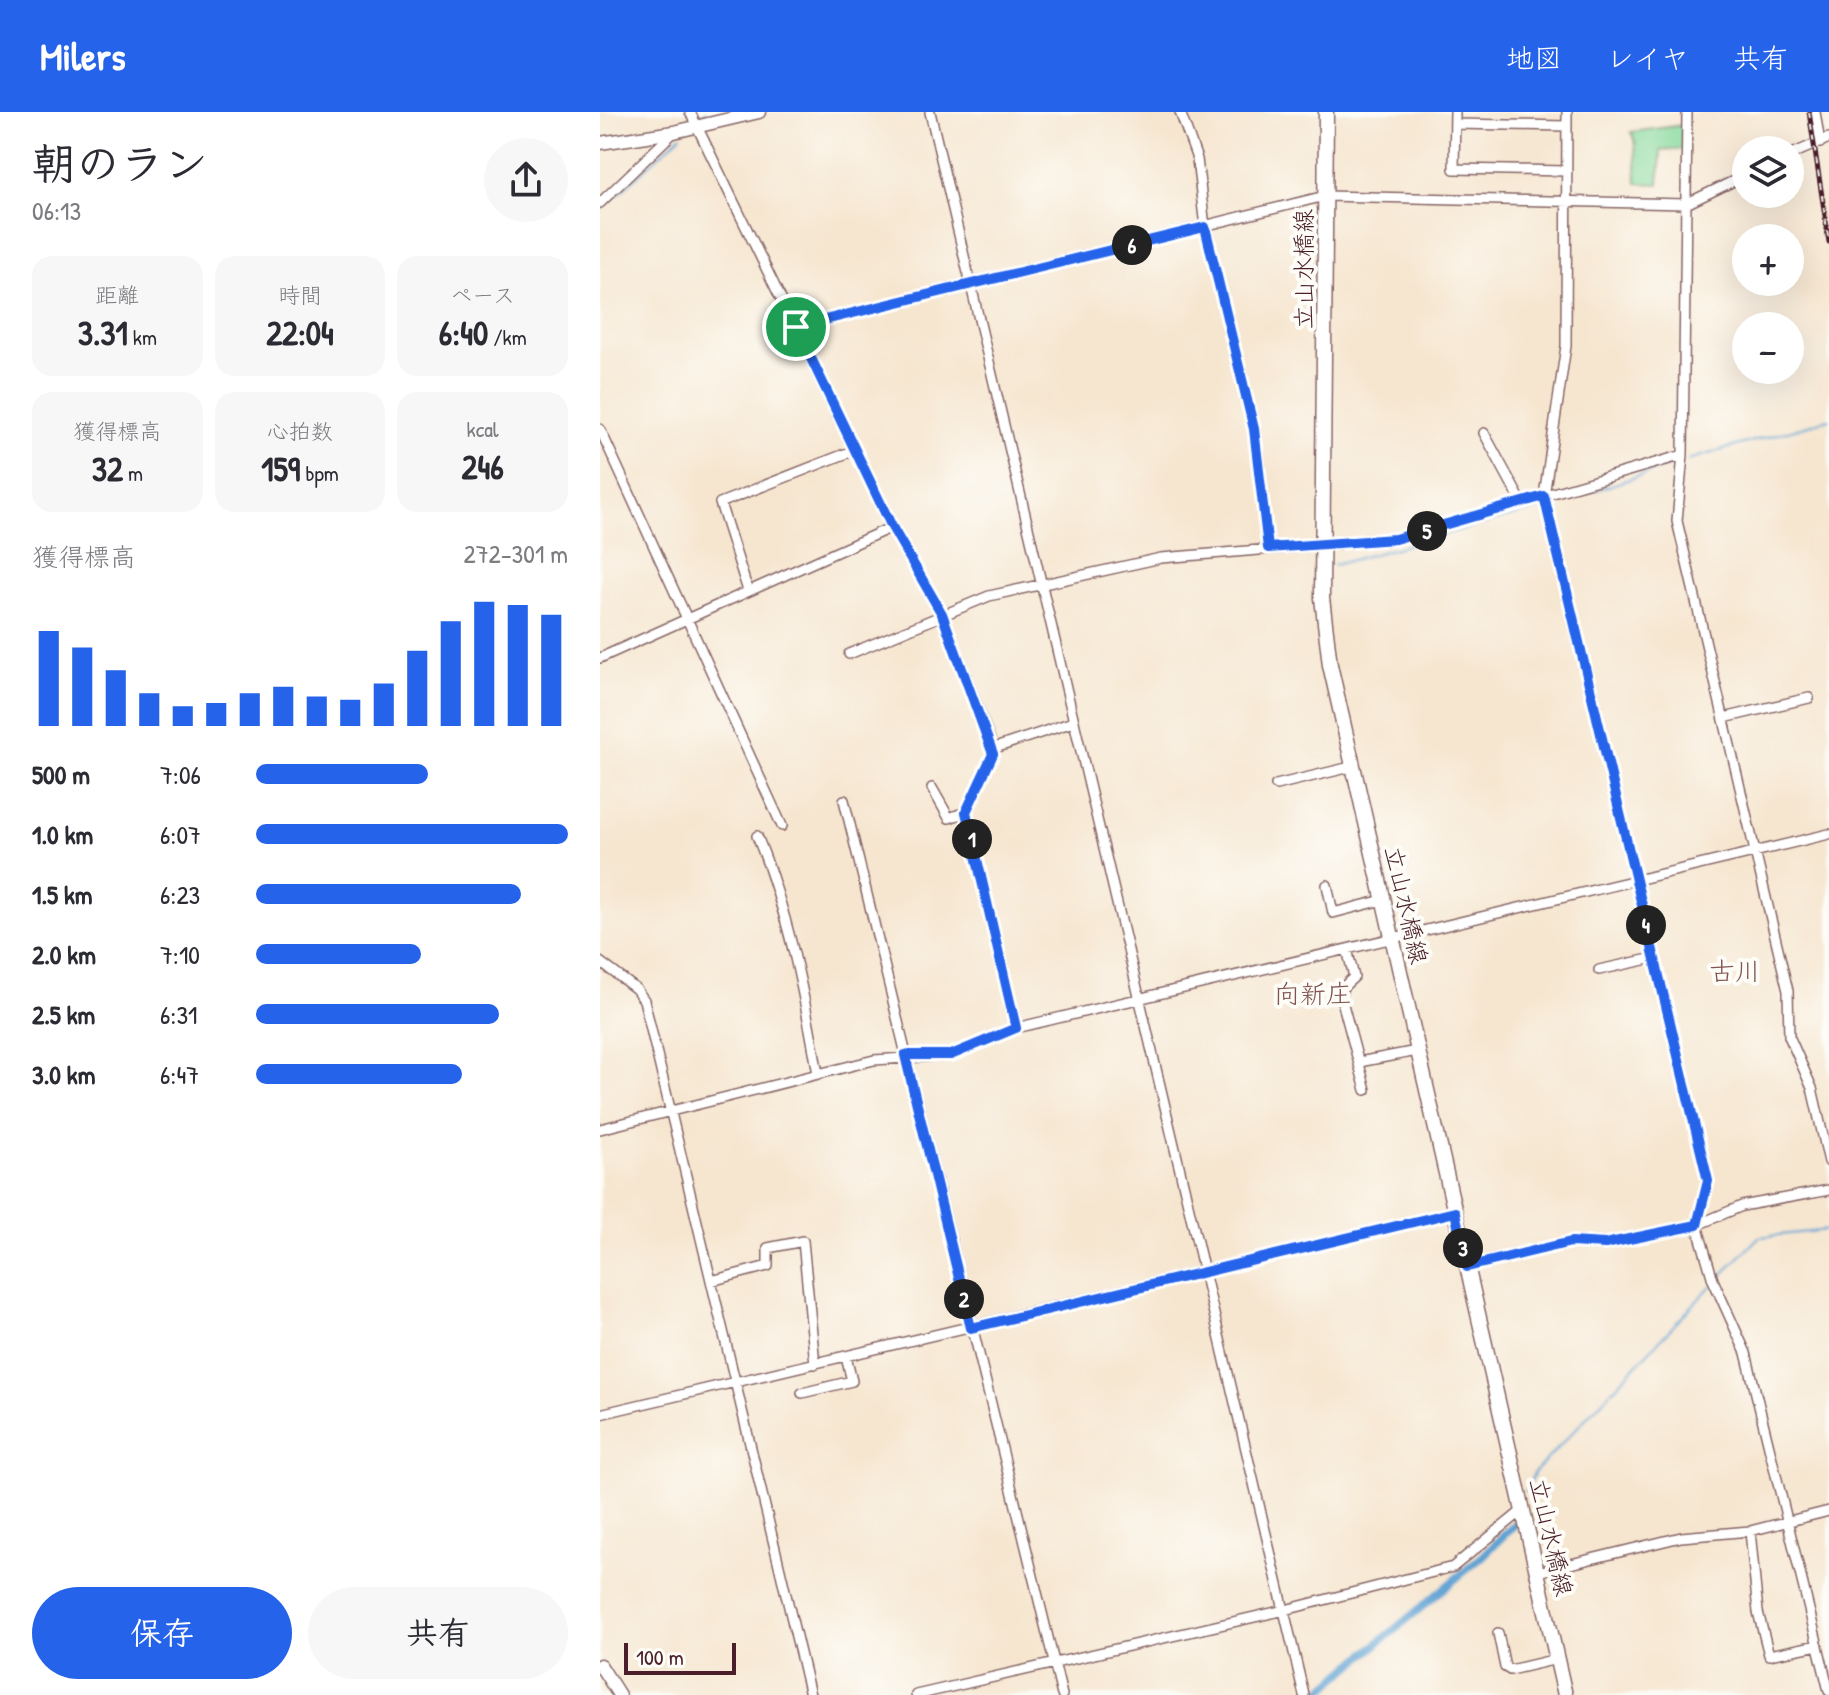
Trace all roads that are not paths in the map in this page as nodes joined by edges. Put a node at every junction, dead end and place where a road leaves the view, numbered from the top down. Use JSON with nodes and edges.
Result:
{"nodes":[{"id":1,"x":759,"y":112,"type":"edge"},
{"id":2,"x":930,"y":112,"type":"edge"},
{"id":3,"x":1180,"y":112,"type":"edge"},
{"id":4,"x":1326,"y":112,"type":"edge"},
{"id":5,"x":1455,"y":112,"type":"edge"},
{"id":6,"x":1567,"y":112,"type":"edge"},
{"id":7,"x":1687,"y":112,"type":"edge"},
{"id":8,"x":1815,"y":112,"type":"edge"},
{"id":9,"x":694,"y":117,"type":"edge"},
{"id":10,"x":1455,"y":124,"type":"junction"},
{"id":11,"x":1567,"y":126,"type":"junction"},
{"id":12,"x":674,"y":132,"type":"junction"},
{"id":13,"x":1824,"y":141,"type":"edge"},
{"id":14,"x":600,"y":143,"type":"edge"},
{"id":15,"x":1804,"y":149,"type":"edge"},
{"id":16,"x":1567,"y":171,"type":"junction"},
{"id":17,"x":1732,"y":182,"type":"edge"},
{"id":18,"x":1325,"y":196,"type":"junction"},
{"id":19,"x":600,"y":203,"type":"edge"},
{"id":20,"x":1567,"y":203,"type":"junction"},
{"id":21,"x":1686,"y":204,"type":"junction"},
{"id":22,"x":1205,"y":227,"type":"junction"},
{"id":23,"x":970,"y":285,"type":"junction"},
{"id":24,"x":796,"y":327,"type":"junction"},
{"id":25,"x":600,"y":429,"type":"edge"},
{"id":26,"x":1484,"y":433,"type":"dead end"},
{"id":27,"x":855,"y":450,"type":"junction"},
{"id":28,"x":1683,"y":455,"type":"junction"},
{"id":29,"x":1544,"y":496,"type":"junction"},
{"id":30,"x":1522,"y":503,"type":"junction"},
{"id":31,"x":892,"y":527,"type":"junction"},
{"id":32,"x":1322,"y":543,"type":"junction"},
{"id":33,"x":1268,"y":548,"type":"junction"},
{"id":34,"x":1040,"y":583,"type":"junction"},
{"id":35,"x":748,"y":591,"type":"junction"},
{"id":36,"x":942,"y":614,"type":"junction"},
{"id":37,"x":687,"y":618,"type":"junction"},
{"id":38,"x":849,"y":654,"type":"dead end"},
{"id":39,"x":600,"y":658,"type":"edge"},
{"id":40,"x":1809,"y":698,"type":"dead end"},
{"id":41,"x":1724,"y":718,"type":"junction"},
{"id":42,"x":1073,"y":722,"type":"junction"},
{"id":43,"x":992,"y":749,"type":"junction"},
{"id":44,"x":1351,"y":767,"type":"junction"},
{"id":45,"x":1276,"y":785,"type":"dead end"},
{"id":46,"x":932,"y":788,"type":"dead end"},
{"id":47,"x":844,"y":800,"type":"dead end"},
{"id":48,"x":966,"y":812,"type":"junction"},
{"id":49,"x":782,"y":826,"type":"dead end"},
{"id":50,"x":1829,"y":834,"type":"edge"},
{"id":51,"x":757,"y":836,"type":"dead end"},
{"id":52,"x":1755,"y":852,"type":"junction"},
{"id":53,"x":1635,"y":880,"type":"junction"},
{"id":54,"x":1327,"y":885,"type":"dead end"},
{"id":55,"x":1383,"y":900,"type":"junction"},
{"id":56,"x":1392,"y":937,"type":"junction"},
{"id":57,"x":1347,"y":949,"type":"junction"},
{"id":58,"x":1654,"y":958,"type":"junction"},
{"id":59,"x":600,"y":962,"type":"edge"},
{"id":60,"x":1599,"y":970,"type":"dead end"},
{"id":61,"x":1138,"y":1001,"type":"junction"},
{"id":62,"x":1016,"y":1028,"type":"junction"},
{"id":63,"x":1417,"y":1051,"type":"junction"},
{"id":64,"x":905,"y":1055,"type":"junction"},
{"id":65,"x":1359,"y":1062,"type":"junction"},
{"id":66,"x":818,"y":1074,"type":"junction"},
{"id":67,"x":1366,"y":1090,"type":"dead end"},
{"id":68,"x":672,"y":1112,"type":"junction"},
{"id":69,"x":600,"y":1129,"type":"edge"},
{"id":70,"x":1829,"y":1162,"type":"edge"},
{"id":71,"x":1829,"y":1190,"type":"edge"},
{"id":72,"x":1455,"y":1212,"type":"junction"},
{"id":73,"x":1697,"y":1225,"type":"junction"},
{"id":74,"x":1467,"y":1267,"type":"junction"},
{"id":75,"x":1202,"y":1273,"type":"junction"},
{"id":76,"x":711,"y":1281,"type":"junction"},
{"id":77,"x":971,"y":1328,"type":"junction"},
{"id":78,"x":846,"y":1357,"type":"junction"},
{"id":79,"x":815,"y":1364,"type":"junction"},
{"id":80,"x":734,"y":1383,"type":"junction"},
{"id":81,"x":802,"y":1393,"type":"dead end"},
{"id":82,"x":600,"y":1414,"type":"edge"},
{"id":83,"x":1523,"y":1510,"type":"junction"},
{"id":84,"x":1829,"y":1511,"type":"edge"},
{"id":85,"x":1788,"y":1521,"type":"junction"},
{"id":86,"x":1750,"y":1531,"type":"junction"},
{"id":87,"x":1538,"y":1572,"type":"junction"},
{"id":88,"x":1285,"y":1610,"type":"junction"},
{"id":89,"x":1498,"y":1633,"type":"dead end"},
{"id":90,"x":1818,"y":1645,"type":"junction"},
{"id":91,"x":1557,"y":1659,"type":"junction"},
{"id":92,"x":1054,"y":1662,"type":"junction"},
{"id":93,"x":600,"y":1665,"type":"edge"},
{"id":94,"x":605,"y":1683,"type":"edge"},
{"id":95,"x":1829,"y":1691,"type":"edge"},
{"id":96,"x":619,"y":1695,"type":"edge"},
{"id":97,"x":810,"y":1695,"type":"edge"},
{"id":98,"x":916,"y":1695,"type":"edge"},
{"id":99,"x":1062,"y":1695,"type":"edge"},
{"id":100,"x":1304,"y":1695,"type":"edge"},
{"id":101,"x":1565,"y":1695,"type":"edge"}],
"edges":[{"from":1,"to":9,"type":"street"},
{"from":2,"to":23,"type":"street"},
{"from":3,"to":22,"type":"street"},
{"from":4,"to":18,"type":"main road","name":"立山水橋線"},
{"from":5,"to":10,"type":"street"},
{"from":6,"to":11,"type":"street"},
{"from":7,"to":21,"type":"street"},
{"from":8,"to":13,"type":"street"},
{"from":9,"to":12,"type":"street"},
{"from":9,"to":24,"type":"street"},
{"from":10,"to":11,"type":"street"},
{"from":10,"to":16,"type":"street"},
{"from":11,"to":16,"type":"street"},
{"from":12,"to":14,"type":"street"},
{"from":12,"to":19,"type":"street"},
{"from":13,"to":15,"type":"street"},
{"from":16,"to":20,"type":"street"},
{"from":17,"to":21,"type":"street"},
{"from":18,"to":20,"type":"street"},
{"from":18,"to":22,"type":"street"},
{"from":18,"to":32,"type":"main road","name":"立山水橋線"},
{"from":20,"to":21,"type":"street"},
{"from":20,"to":29,"type":"street"},
{"from":21,"to":28,"type":"street"},
{"from":22,"to":23,"type":"street"},
{"from":22,"to":33,"type":"street"},
{"from":23,"to":24,"type":"street"},
{"from":23,"to":34,"type":"street"},
{"from":24,"to":27,"type":"street"},
{"from":25,"to":37,"type":"street"},
{"from":26,"to":30,"type":"street"},
{"from":27,"to":31,"type":"street"},
{"from":27,"to":35,"type":"street"},
{"from":28,"to":29,"type":"street"},
{"from":28,"to":41,"type":"street"},
{"from":29,"to":30,"type":"street"},
{"from":29,"to":53,"type":"street"},
{"from":30,"to":32,"type":"street"},
{"from":31,"to":35,"type":"street"},
{"from":31,"to":36,"type":"street"},
{"from":32,"to":33,"type":"street"},
{"from":32,"to":44,"type":"main road","name":"立山水橋線"},
{"from":33,"to":34,"type":"street"},
{"from":34,"to":36,"type":"street"},
{"from":34,"to":42,"type":"street"},
{"from":35,"to":37,"type":"street"},
{"from":36,"to":38,"type":"street"},
{"from":36,"to":43,"type":"street"},
{"from":37,"to":39,"type":"street"},
{"from":37,"to":49,"type":"street"},
{"from":40,"to":41,"type":"street"},
{"from":41,"to":52,"type":"street"},
{"from":42,"to":43,"type":"street"},
{"from":42,"to":61,"type":"street"},
{"from":43,"to":48,"type":"street"},
{"from":44,"to":45,"type":"street"},
{"from":44,"to":55,"type":"main road","name":"立山水橋線"},
{"from":46,"to":48,"type":"street"},
{"from":47,"to":64,"type":"street"},
{"from":48,"to":62,"type":"street"},
{"from":50,"to":52,"type":"street"},
{"from":51,"to":66,"type":"street"},
{"from":52,"to":53,"type":"street"},
{"from":52,"to":70,"type":"street"},
{"from":53,"to":56,"type":"street"},
{"from":53,"to":58,"type":"street"},
{"from":54,"to":55,"type":"street"},
{"from":55,"to":56,"type":"main road","name":"立山水橋線"},
{"from":56,"to":57,"type":"street"},
{"from":56,"to":63,"type":"main road","name":"立山水橋線"},
{"from":57,"to":61,"type":"street"},
{"from":57,"to":65,"type":"street"},
{"from":58,"to":60,"type":"street"},
{"from":58,"to":73,"type":"street"},
{"from":59,"to":68,"type":"street"},
{"from":61,"to":62,"type":"street"},
{"from":61,"to":75,"type":"street"},
{"from":62,"to":64,"type":"street"},
{"from":63,"to":65,"type":"street"},
{"from":63,"to":72,"type":"main road","name":"立山水橋線"},
{"from":64,"to":66,"type":"street"},
{"from":64,"to":77,"type":"street"},
{"from":65,"to":67,"type":"street"},
{"from":66,"to":68,"type":"street"},
{"from":68,"to":69,"type":"street"},
{"from":68,"to":76,"type":"street"},
{"from":71,"to":73,"type":"street"},
{"from":72,"to":74,"type":"main road","name":"立山水橋線"},
{"from":72,"to":75,"type":"street"},
{"from":73,"to":74,"type":"street"},
{"from":73,"to":85,"type":"street"},
{"from":74,"to":83,"type":"main road","name":"立山水橋線"},
{"from":75,"to":77,"type":"street"},
{"from":75,"to":88,"type":"street"},
{"from":76,"to":79,"type":"street"},
{"from":76,"to":80,"type":"street"},
{"from":77,"to":78,"type":"street"},
{"from":77,"to":92,"type":"street"},
{"from":78,"to":79,"type":"street"},
{"from":78,"to":81,"type":"street"},
{"from":79,"to":80,"type":"street"},
{"from":80,"to":82,"type":"street"},
{"from":80,"to":97,"type":"street"},
{"from":83,"to":87,"type":"main road","name":"立山水橋線"},
{"from":83,"to":88,"type":"street"},
{"from":84,"to":85,"type":"street"},
{"from":85,"to":86,"type":"street"},
{"from":85,"to":90,"type":"street"},
{"from":86,"to":87,"type":"street"},
{"from":86,"to":90,"type":"street"},
{"from":87,"to":91,"type":"main road","name":"立山水橋線"},
{"from":88,"to":92,"type":"street"},
{"from":88,"to":100,"type":"street"},
{"from":89,"to":91,"type":"street"},
{"from":90,"to":95,"type":"street"},
{"from":91,"to":101,"type":"main road","name":"立山水橋線"},
{"from":92,"to":98,"type":"street"},
{"from":92,"to":99,"type":"street"},
{"from":93,"to":94,"type":"street"},
{"from":94,"to":96,"type":"street"}]}
